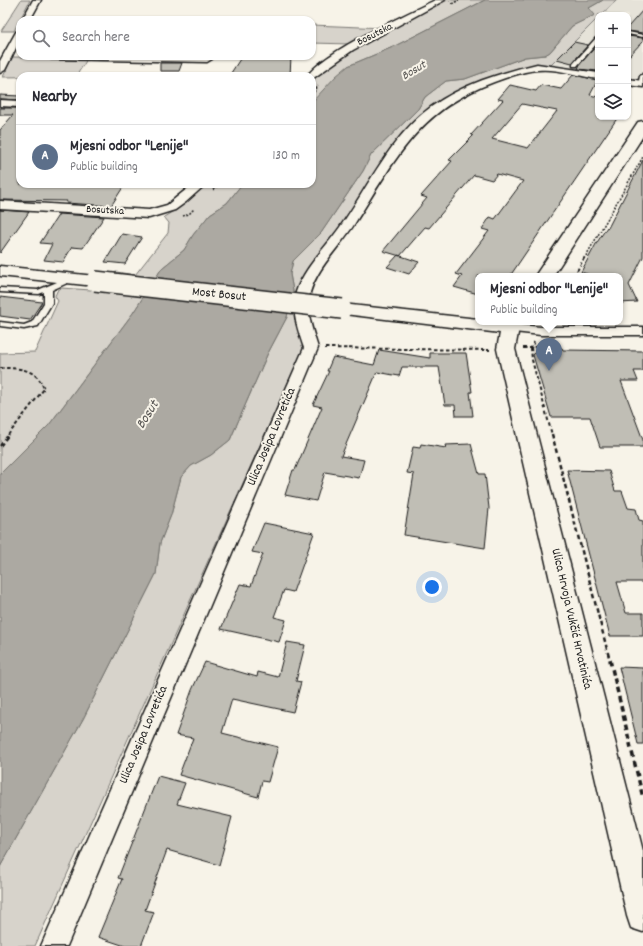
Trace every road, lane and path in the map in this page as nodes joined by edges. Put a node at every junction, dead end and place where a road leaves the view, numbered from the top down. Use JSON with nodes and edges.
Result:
{"nodes":[{"id":1,"x":37,"y":0,"type":"edge"},
{"id":2,"x":441,"y":0,"type":"edge"},
{"id":3,"x":28,"y":16,"type":"edge"},
{"id":4,"x":631,"y":34,"type":"edge"},
{"id":5,"x":643,"y":36,"type":"edge"},
{"id":6,"x":16,"y":40,"type":"edge"},
{"id":7,"x":595,"y":42,"type":"edge"},
{"id":8,"x":8,"y":55,"type":"junction"},
{"id":9,"x":16,"y":55,"type":"edge"},
{"id":10,"x":575,"y":65,"type":"dead end"},
{"id":11,"x":0,"y":70,"type":"edge"},
{"id":12,"x":316,"y":73,"type":"edge"},
{"id":13,"x":595,"y":75,"type":"edge"},
{"id":14,"x":642,"y":80,"type":"edge"},
{"id":15,"x":631,"y":82,"type":"edge"},
{"id":16,"x":0,"y":103,"type":"edge"},
{"id":17,"x":16,"y":104,"type":"edge"},
{"id":18,"x":643,"y":125,"type":"edge"},
{"id":19,"x":643,"y":157,"type":"edge"},
{"id":20,"x":196,"y":188,"type":"edge"},
{"id":21,"x":0,"y":205,"type":"edge"},
{"id":22,"x":0,"y":271,"type":"edge"},
{"id":23,"x":546,"y":273,"type":"edge"},
{"id":24,"x":576,"y":273,"type":"edge"},
{"id":25,"x":72,"y":279,"type":"junction"},
{"id":26,"x":48,"y":289,"type":"junction"},
{"id":27,"x":0,"y":290,"type":"edge"},
{"id":28,"x":0,"y":324,"type":"edge"},
{"id":29,"x":541,"y":330,"type":"junction"},
{"id":30,"x":643,"y":331,"type":"edge"},
{"id":31,"x":510,"y":333,"type":"edge"},
{"id":32,"x":311,"y":348,"type":"junction"},
{"id":33,"x":531,"y":348,"type":"junction"},
{"id":34,"x":0,"y":368,"type":"edge"},
{"id":35,"x":0,"y":446,"type":"edge"},
{"id":36,"x":643,"y":798,"type":"edge"},
{"id":37,"x":643,"y":916,"type":"edge"},
{"id":38,"x":54,"y":946,"type":"edge"}],
"edges":[{"from":1,"to":3,"type":"street"},
{"from":2,"to":12,"type":"street","name":"Bosutska"},
{"from":4,"to":5,"type":"lane"},
{"from":6,"to":8,"type":"street"},
{"from":7,"to":10,"type":"lane"},
{"from":8,"to":9,"type":"street"},
{"from":8,"to":11,"type":"street"},
{"from":13,"to":32,"type":"street"},
{"from":14,"to":15,"type":"street"},
{"from":16,"to":17,"type":"street"},
{"from":18,"to":23,"type":"main road"},
{"from":19,"to":24,"type":"path"},
{"from":20,"to":21,"type":"street","name":"Bosutska"},
{"from":22,"to":25,"type":"main road","name":"Most Bosut"},
{"from":25,"to":26,"type":"lane"},
{"from":25,"to":31,"type":"main road","name":"Most Bosut","bridge":true},
{"from":26,"to":27,"type":"lane"},
{"from":26,"to":28,"type":"lane"},
{"from":29,"to":30,"type":"street"},
{"from":29,"to":31,"type":"street"},
{"from":29,"to":33,"type":"path"},
{"from":31,"to":32,"type":"path"},
{"from":31,"to":33,"type":"path"},
{"from":31,"to":37,"type":"main road","name":"Ulica Hrvoja Vukčić Hrvatinića"},
{"from":32,"to":38,"type":"street","name":"Ulica Josipa Lovretića"},
{"from":33,"to":36,"type":"path"},
{"from":34,"to":35,"type":"path"}]}
